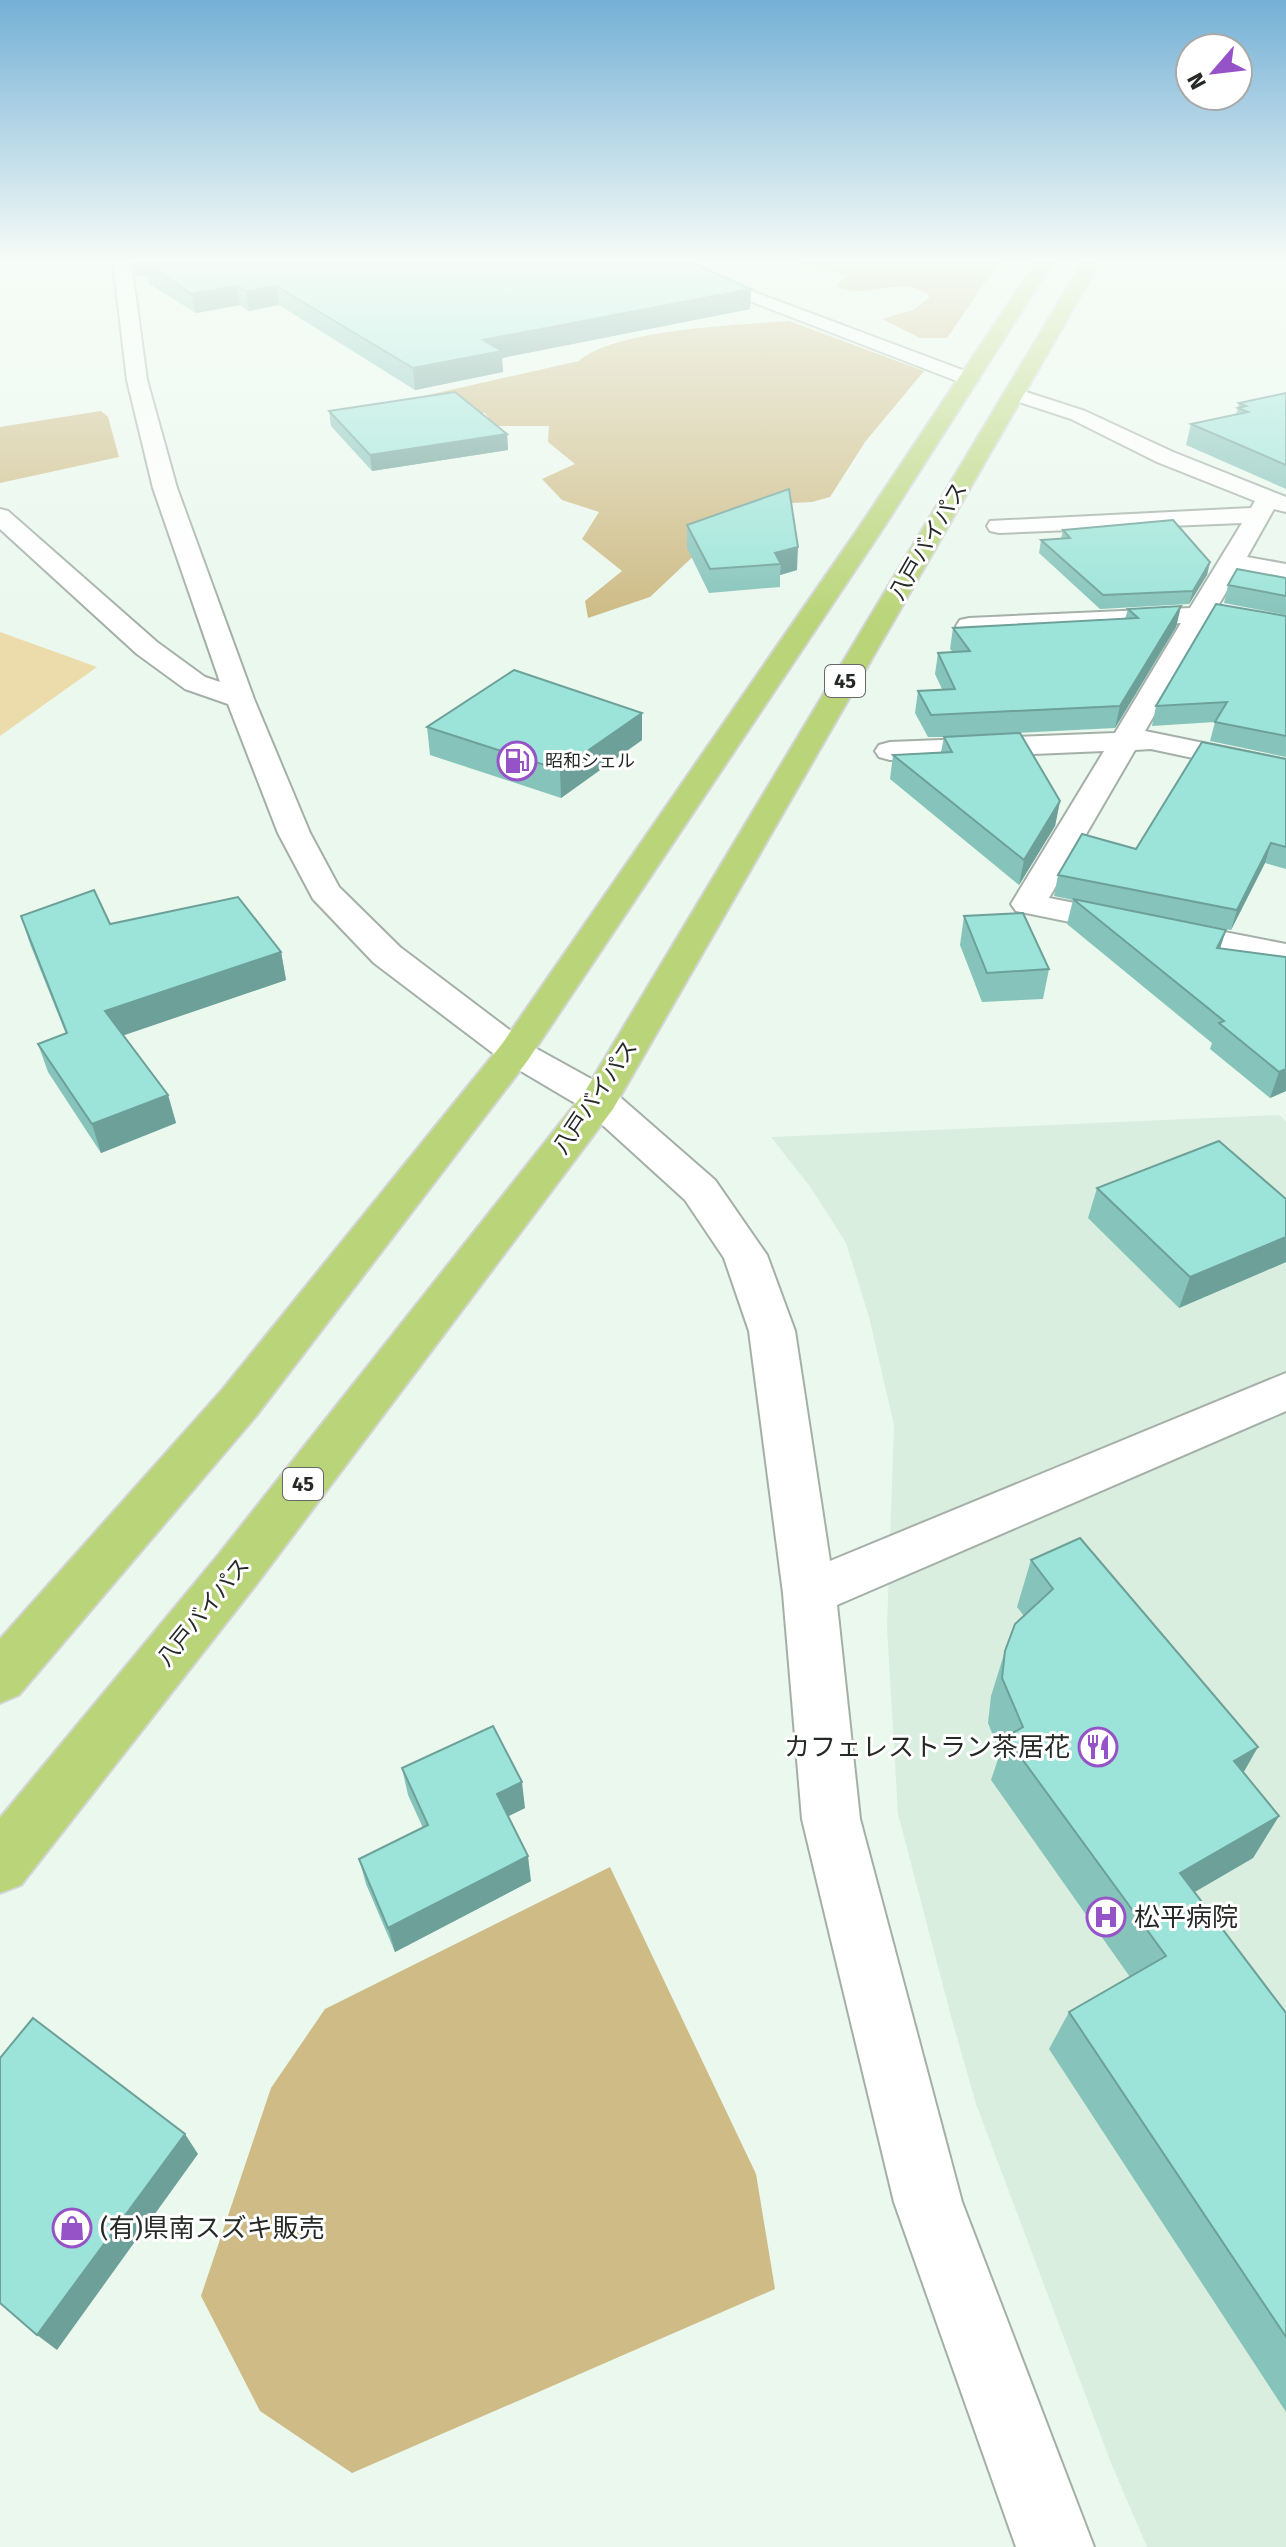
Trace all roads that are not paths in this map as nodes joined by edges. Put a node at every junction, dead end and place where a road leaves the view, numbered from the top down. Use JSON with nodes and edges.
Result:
{"nodes":[{"id":1,"x":137,"y":381,"type":"edge"},
{"id":2,"x":968,"y":381,"type":"edge"},
{"id":3,"x":1022,"y":381,"type":"edge"},
{"id":4,"x":1014,"y":394,"type":"junction"},
{"id":5,"x":1271,"y":506,"type":"edge"},
{"id":6,"x":0,"y":516,"type":"edge"},
{"id":7,"x":999,"y":526,"type":"dead end"},
{"id":8,"x":1231,"y":561,"type":"junction"},
{"id":9,"x":1286,"y":572,"type":"edge"},
{"id":10,"x":1211,"y":614,"type":"junction"},
{"id":11,"x":969,"y":626,"type":"edge"},
{"id":12,"x":240,"y":699,"type":"junction"},
{"id":13,"x":1126,"y":741,"type":"junction"},
{"id":14,"x":890,"y":751,"type":"dead end"},
{"id":15,"x":1286,"y":769,"type":"edge"},
{"id":16,"x":1286,"y":955,"type":"edge"},
{"id":17,"x":515,"y":1052,"type":"junction"},
{"id":18,"x":599,"y":1100,"type":"junction"},
{"id":19,"x":1286,"y":1391,"type":"edge"},
{"id":20,"x":809,"y":1593,"type":"junction"},
{"id":21,"x":0,"y":1678,"type":"edge"},
{"id":22,"x":0,"y":1864,"type":"edge"},
{"id":23,"x":1055,"y":2547,"type":"edge"}],
"edges":[{"from":1,"to":12,"type":"street"},
{"from":2,"to":17,"type":"highway"},
{"from":3,"to":4,"type":"highway","name":"八戸バイパス","number":"45"},
{"from":4,"to":5,"type":"street"},
{"from":4,"to":18,"type":"highway","name":"八戸バイパス","number":"45"},
{"from":5,"to":7,"type":"street"},
{"from":5,"to":8,"type":"street"},
{"from":6,"to":12,"type":"street"},
{"from":8,"to":9,"type":"street"},
{"from":8,"to":10,"type":"street"},
{"from":10,"to":11,"type":"street"},
{"from":10,"to":13,"type":"street"},
{"from":12,"to":17,"type":"street"},
{"from":13,"to":14,"type":"street"},
{"from":13,"to":15,"type":"street"},
{"from":13,"to":16,"type":"street"},
{"from":17,"to":18,"type":"street"},
{"from":17,"to":21,"type":"highway"},
{"from":18,"to":20,"type":"street"},
{"from":18,"to":22,"type":"highway","name":"八戸バイパス","number":"45"},
{"from":19,"to":20,"type":"street"},
{"from":20,"to":23,"type":"street"}]}
